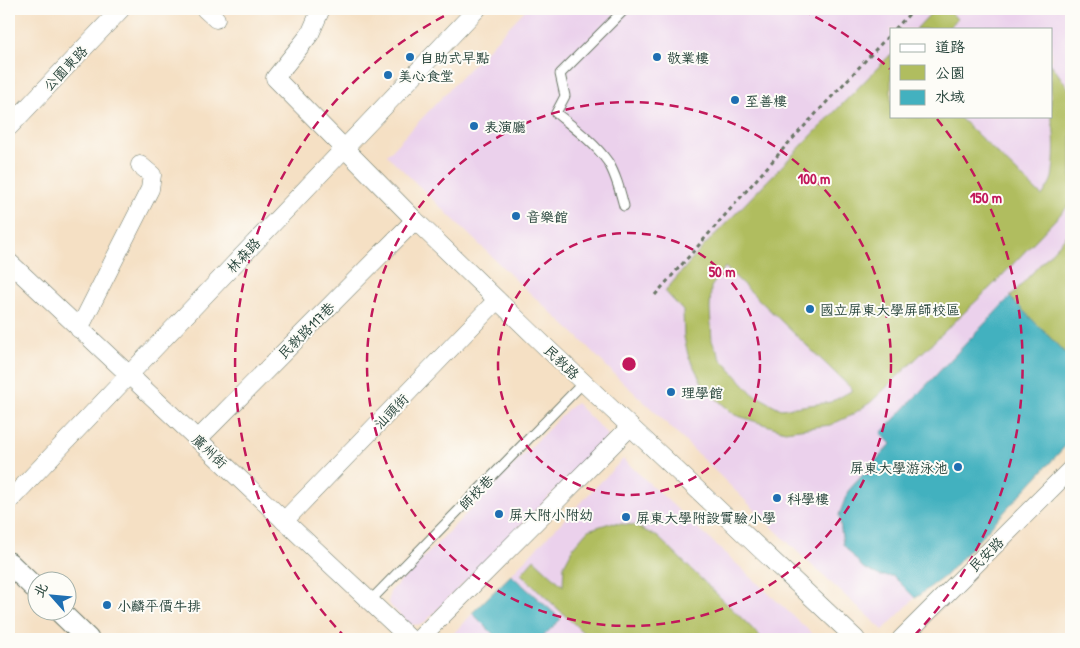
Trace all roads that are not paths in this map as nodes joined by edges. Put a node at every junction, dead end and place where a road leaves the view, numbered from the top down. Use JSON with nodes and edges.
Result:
{"nodes":[{"id":1,"x":122,"y":9,"type":"edge"},
{"id":2,"x":321,"y":9,"type":"edge"},
{"id":3,"x":477,"y":9,"type":"edge"},
{"id":4,"x":625,"y":9,"type":"edge"},
{"id":5,"x":9,"y":127,"type":"edge"},
{"id":6,"x":343,"y":148,"type":"junction"},
{"id":7,"x":140,"y":165,"type":"dead end"},
{"id":8,"x":624,"y":206,"type":"dead end"},
{"id":9,"x":415,"y":220,"type":"junction"},
{"id":10,"x":9,"y":262,"type":"edge"},
{"id":11,"x":497,"y":300,"type":"junction"},
{"id":12,"x":79,"y":330,"type":"junction"},
{"id":13,"x":129,"y":376,"type":"junction"},
{"id":14,"x":583,"y":382,"type":"junction"},
{"id":15,"x":630,"y":427,"type":"junction"},
{"id":16,"x":198,"y":439,"type":"junction"},
{"id":17,"x":1071,"y":469,"type":"edge"},
{"id":18,"x":9,"y":501,"type":"edge"},
{"id":19,"x":284,"y":521,"type":"junction"},
{"id":20,"x":9,"y":563,"type":"edge"},
{"id":21,"x":28,"y":581,"type":"edge"},
{"id":22,"x":370,"y":602,"type":"junction"},
{"id":23,"x":68,"y":620,"type":"edge"},
{"id":24,"x":88,"y":639,"type":"edge"},
{"id":25,"x":410,"y":639,"type":"edge"},
{"id":26,"x":419,"y":639,"type":"edge"},
{"id":27,"x":856,"y":639,"type":"edge"},
{"id":28,"x":901,"y":639,"type":"edge"}],
"edges":[{"from":1,"to":5,"type":"street","name":"公園東路"},
{"from":2,"to":6,"type":"street","name":"民教路"},
{"from":3,"to":6,"type":"street","name":"林森路"},
{"from":4,"to":8,"type":"lane"},
{"from":6,"to":9,"type":"street","name":"民教路"},
{"from":6,"to":13,"type":"street","name":"林森路"},
{"from":7,"to":12,"type":"street"},
{"from":9,"to":11,"type":"street","name":"民教路"},
{"from":9,"to":16,"type":"street","name":"民教路117巷"},
{"from":10,"to":12,"type":"street","name":"廣州街"},
{"from":11,"to":14,"type":"street","name":"民教路"},
{"from":11,"to":19,"type":"street","name":"汕頭街"},
{"from":12,"to":13,"type":"street","name":"廣州街"},
{"from":13,"to":16,"type":"street","name":"廣州街"},
{"from":13,"to":18,"type":"street","name":"林森路"},
{"from":14,"to":15,"type":"street","name":"民教路"},
{"from":14,"to":22,"type":"lane","name":"師校巷"},
{"from":15,"to":26,"type":"street"},
{"from":15,"to":27,"type":"street","name":"民教路"},
{"from":16,"to":19,"type":"street","name":"廣州街"},
{"from":17,"to":28,"type":"street","name":"民安路"},
{"from":19,"to":22,"type":"street","name":"廣州街"},
{"from":20,"to":21,"type":"street"},
{"from":22,"to":25,"type":"street","name":"廣州街"},
{"from":23,"to":24,"type":"street"}]}
